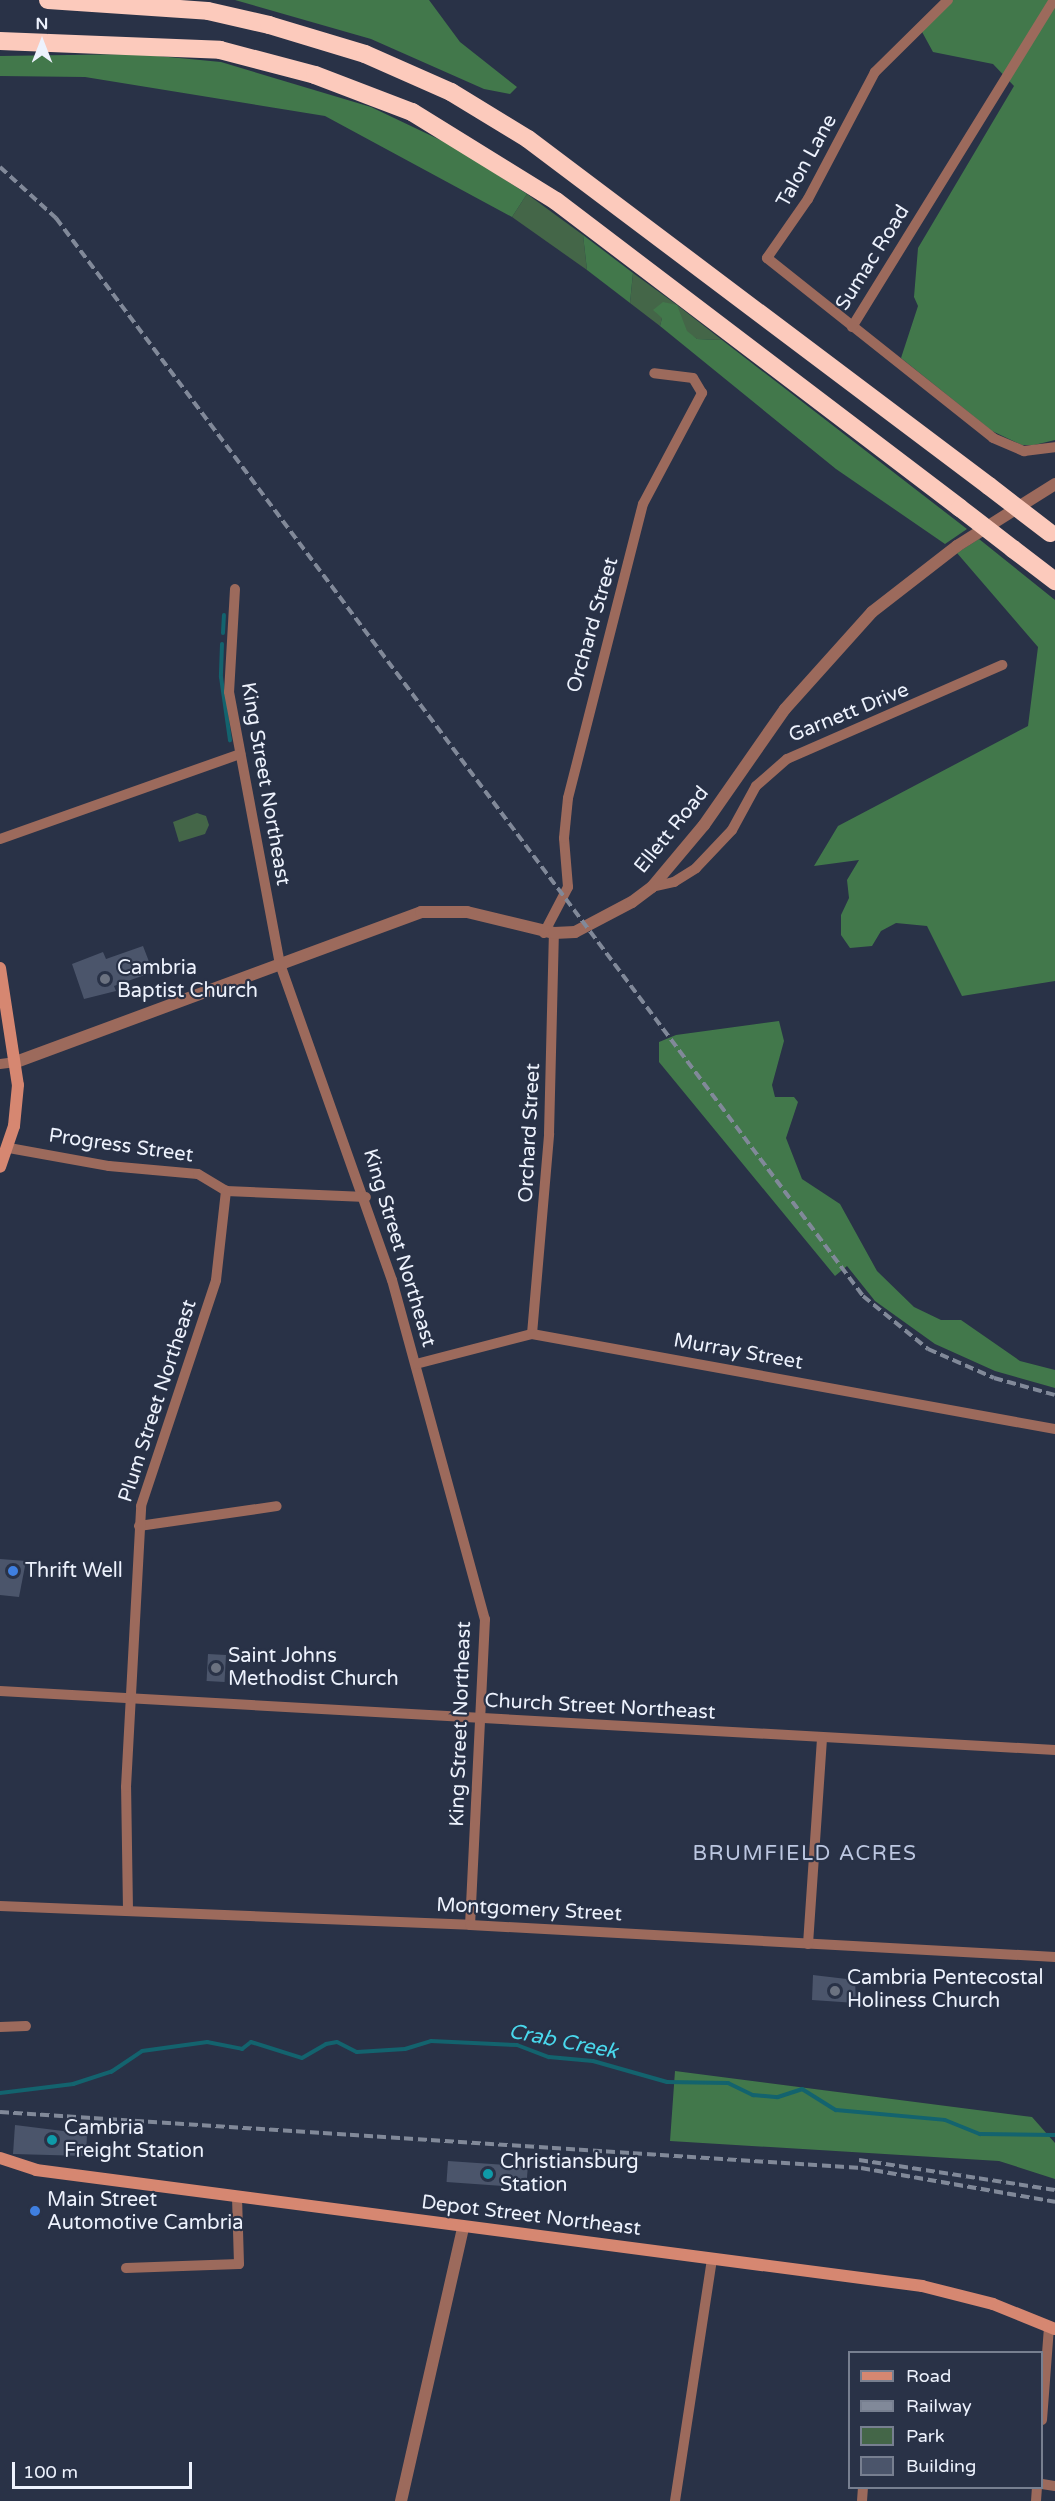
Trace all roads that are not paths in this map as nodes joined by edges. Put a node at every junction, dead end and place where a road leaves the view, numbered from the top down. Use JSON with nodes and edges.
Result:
{"nodes":[{"id":1,"x":48,"y":0,"type":"edge"},
{"id":2,"x":948,"y":0,"type":"edge"},
{"id":3,"x":1054,"y":0,"type":"edge"},
{"id":4,"x":0,"y":41,"type":"edge"},
{"id":5,"x":852,"y":327,"type":"junction"},
{"id":6,"x":654,"y":373,"type":"dead end"},
{"id":7,"x":1055,"y":447,"type":"edge"},
{"id":8,"x":1055,"y":484,"type":"edge"},
{"id":9,"x":1052,"y":535,"type":"edge"},
{"id":10,"x":1055,"y":581,"type":"edge"},
{"id":11,"x":235,"y":589,"type":"dead end"},
{"id":12,"x":1002,"y":665,"type":"dead end"},
{"id":13,"x":240,"y":754,"type":"junction"},
{"id":14,"x":0,"y":839,"type":"edge"},
{"id":15,"x":652,"y":887,"type":"junction"},
{"id":16,"x":549,"y":933,"type":"junction"},
{"id":17,"x":280,"y":964,"type":"junction"},
{"id":18,"x":0,"y":968,"type":"edge"},
{"id":19,"x":16,"y":1062,"type":"junction"},
{"id":20,"x":0,"y":1064,"type":"edge"},
{"id":21,"x":9,"y":1148,"type":"junction"},
{"id":22,"x":0,"y":1167,"type":"edge"},
{"id":23,"x":226,"y":1191,"type":"junction"},
{"id":24,"x":366,"y":1197,"type":"junction"},
{"id":25,"x":532,"y":1334,"type":"junction"},
{"id":26,"x":416,"y":1364,"type":"junction"},
{"id":27,"x":1055,"y":1430,"type":"edge"},
{"id":28,"x":277,"y":1506,"type":"dead end"},
{"id":29,"x":139,"y":1526,"type":"junction"},
{"id":30,"x":0,"y":1691,"type":"edge"},
{"id":31,"x":130,"y":1702,"type":"junction"},
{"id":32,"x":480,"y":1719,"type":"junction"},
{"id":33,"x":822,"y":1737,"type":"junction"},
{"id":34,"x":1055,"y":1750,"type":"edge"},
{"id":35,"x":0,"y":1906,"type":"edge"},
{"id":36,"x":128,"y":1910,"type":"junction"},
{"id":37,"x":470,"y":1925,"type":"junction"},
{"id":38,"x":808,"y":1944,"type":"junction"},
{"id":39,"x":1055,"y":1957,"type":"edge"},
{"id":40,"x":26,"y":2026,"type":"dead end"},
{"id":41,"x":0,"y":2027,"type":"edge"},
{"id":42,"x":2,"y":2162,"type":"edge"},
{"id":43,"x":237,"y":2197,"type":"junction"},
{"id":44,"x":463,"y":2228,"type":"junction"},
{"id":45,"x":712,"y":2259,"type":"junction"},
{"id":46,"x":126,"y":2268,"type":"dead end"},
{"id":47,"x":1052,"y":2328,"type":"edge"},
{"id":48,"x":1043,"y":2403,"type":"edge"},
{"id":49,"x":401,"y":2501,"type":"edge"},
{"id":50,"x":675,"y":2501,"type":"edge"}],
"edges":[{"from":1,"to":9,"type":"highway","bridge":true},
{"from":2,"to":5,"type":"street","name":"Talon Lane"},
{"from":3,"to":5,"type":"street","name":"Sumac Road"},
{"from":4,"to":10,"type":"highway","bridge":true},
{"from":5,"to":7,"type":"street","name":"Sumac Road"},
{"from":6,"to":16,"type":"street","name":"Orchard Street"},
{"from":8,"to":15,"type":"street","name":"Ellett Road"},
{"from":11,"to":13,"type":"street","name":"King Street Northeast"},
{"from":12,"to":15,"type":"street","name":"Garnett Drive"},
{"from":13,"to":14,"type":"street"},
{"from":13,"to":17,"type":"street","name":"King Street Northeast"},
{"from":15,"to":16,"type":"street","name":"Ellett Road"},
{"from":16,"to":17,"type":"street","name":"Ellett Road"},
{"from":16,"to":25,"type":"street","name":"Orchard Street"},
{"from":17,"to":19,"type":"street","name":"Ellett Road"},
{"from":17,"to":24,"type":"street","name":"King Street Northeast"},
{"from":18,"to":19,"type":"main road"},
{"from":19,"to":20,"type":"street"},
{"from":19,"to":21,"type":"main road"},
{"from":21,"to":22,"type":"main road"},
{"from":21,"to":23,"type":"street","name":"Progress Street"},
{"from":23,"to":24,"type":"street","name":"Progress Street"},
{"from":23,"to":29,"type":"street","name":"Plum Street Northeast"},
{"from":24,"to":26,"type":"street","name":"King Street Northeast"},
{"from":25,"to":26,"type":"street","name":"Murray Street"},
{"from":25,"to":27,"type":"street","name":"Murray Street"},
{"from":26,"to":32,"type":"street","name":"King Street Northeast"},
{"from":28,"to":29,"type":"street"},
{"from":29,"to":31,"type":"street","name":"Plum Street Northeast"},
{"from":30,"to":31,"type":"street","name":"Church Street Northeast"},
{"from":31,"to":32,"type":"street","name":"Church Street Northeast"},
{"from":31,"to":36,"type":"street","name":"Plum Street Northeast"},
{"from":32,"to":33,"type":"street","name":"Church Street Northeast"},
{"from":32,"to":37,"type":"street","name":"King Street Northeast"},
{"from":33,"to":34,"type":"street","name":"Church Street Northeast"},
{"from":33,"to":38,"type":"street"},
{"from":35,"to":36,"type":"street","name":"Montgomery Street"},
{"from":36,"to":37,"type":"street","name":"Montgomery Street"},
{"from":37,"to":38,"type":"street","name":"Montgomery Street"},
{"from":38,"to":39,"type":"street","name":"Montgomery Street"},
{"from":40,"to":41,"type":"street"},
{"from":42,"to":43,"type":"main road","name":"Depot Street Northeast"},
{"from":43,"to":44,"type":"main road","name":"Depot Street Northeast"},
{"from":43,"to":46,"type":"street"},
{"from":44,"to":45,"type":"main road","name":"Depot Street Northeast"},
{"from":44,"to":49,"type":"street"},
{"from":45,"to":47,"type":"main road","name":"Depot Street Northeast"},
{"from":45,"to":50,"type":"street"},
{"from":47,"to":48,"type":"street"}]}
